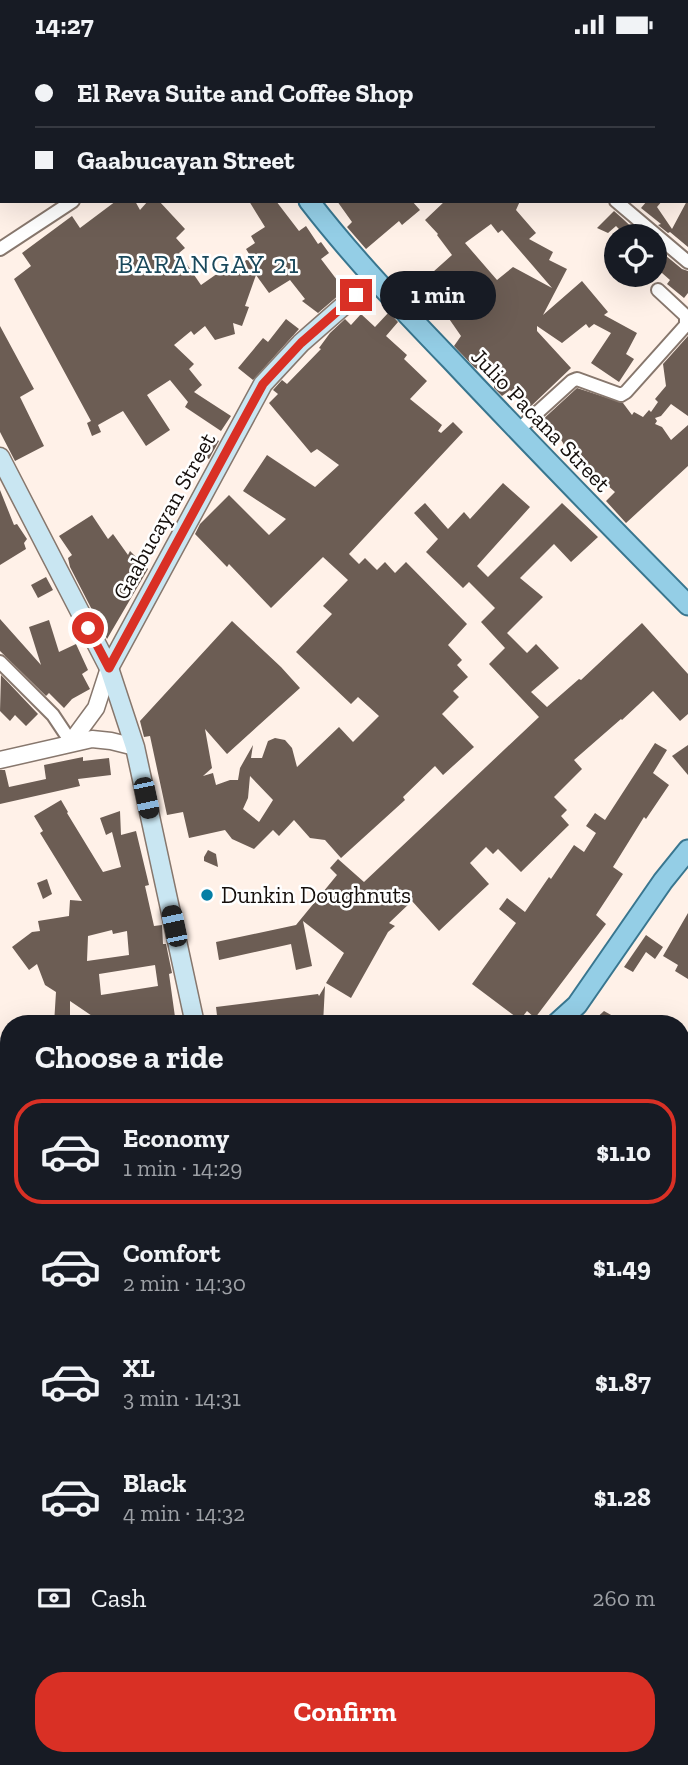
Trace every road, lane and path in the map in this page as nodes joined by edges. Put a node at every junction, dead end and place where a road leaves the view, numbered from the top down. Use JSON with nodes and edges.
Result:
{"nodes":[{"id":1,"x":70,"y":203,"type":"edge"},
{"id":2,"x":311,"y":203,"type":"edge"},
{"id":3,"x":618,"y":203,"type":"edge"},
{"id":4,"x":0,"y":249,"type":"edge"},
{"id":5,"x":688,"y":262,"type":"edge"},
{"id":6,"x":374,"y":279,"type":"junction"},
{"id":7,"x":658,"y":290,"type":"dead end"},
{"id":8,"x":517,"y":431,"type":"junction"},
{"id":9,"x":0,"y":457,"type":"edge"},
{"id":10,"x":688,"y":605,"type":"edge"},
{"id":11,"x":0,"y":662,"type":"edge"},
{"id":12,"x":109,"y":668,"type":"junction"},
{"id":13,"x":71,"y":743,"type":"junction"},
{"id":14,"x":135,"y":747,"type":"junction"},
{"id":15,"x":2,"y":758,"type":"edge"},
{"id":16,"x":688,"y":850,"type":"edge"},
{"id":17,"x":193,"y":1015,"type":"edge"},
{"id":18,"x":565,"y":1015,"type":"edge"}],
"edges":[{"from":1,"to":4,"type":"street"},
{"from":2,"to":6,"type":"main road","name":"Julio Pacana Street"},
{"from":3,"to":5,"type":"street"},
{"from":6,"to":8,"type":"main road","name":"Julio Pacana Street"},
{"from":6,"to":12,"type":"main road","name":"Gaabucayan Street"},
{"from":7,"to":8,"type":"street"},
{"from":8,"to":10,"type":"main road","name":"Julio Pacana Street"},
{"from":9,"to":12,"type":"main road"},
{"from":11,"to":13,"type":"street"},
{"from":12,"to":13,"type":"street","name":"Gaabucayan Street"},
{"from":12,"to":14,"type":"main road"},
{"from":13,"to":14,"type":"street"},
{"from":13,"to":15,"type":"street"},
{"from":14,"to":17,"type":"main road"},
{"from":16,"to":18,"type":"main road"}]}
